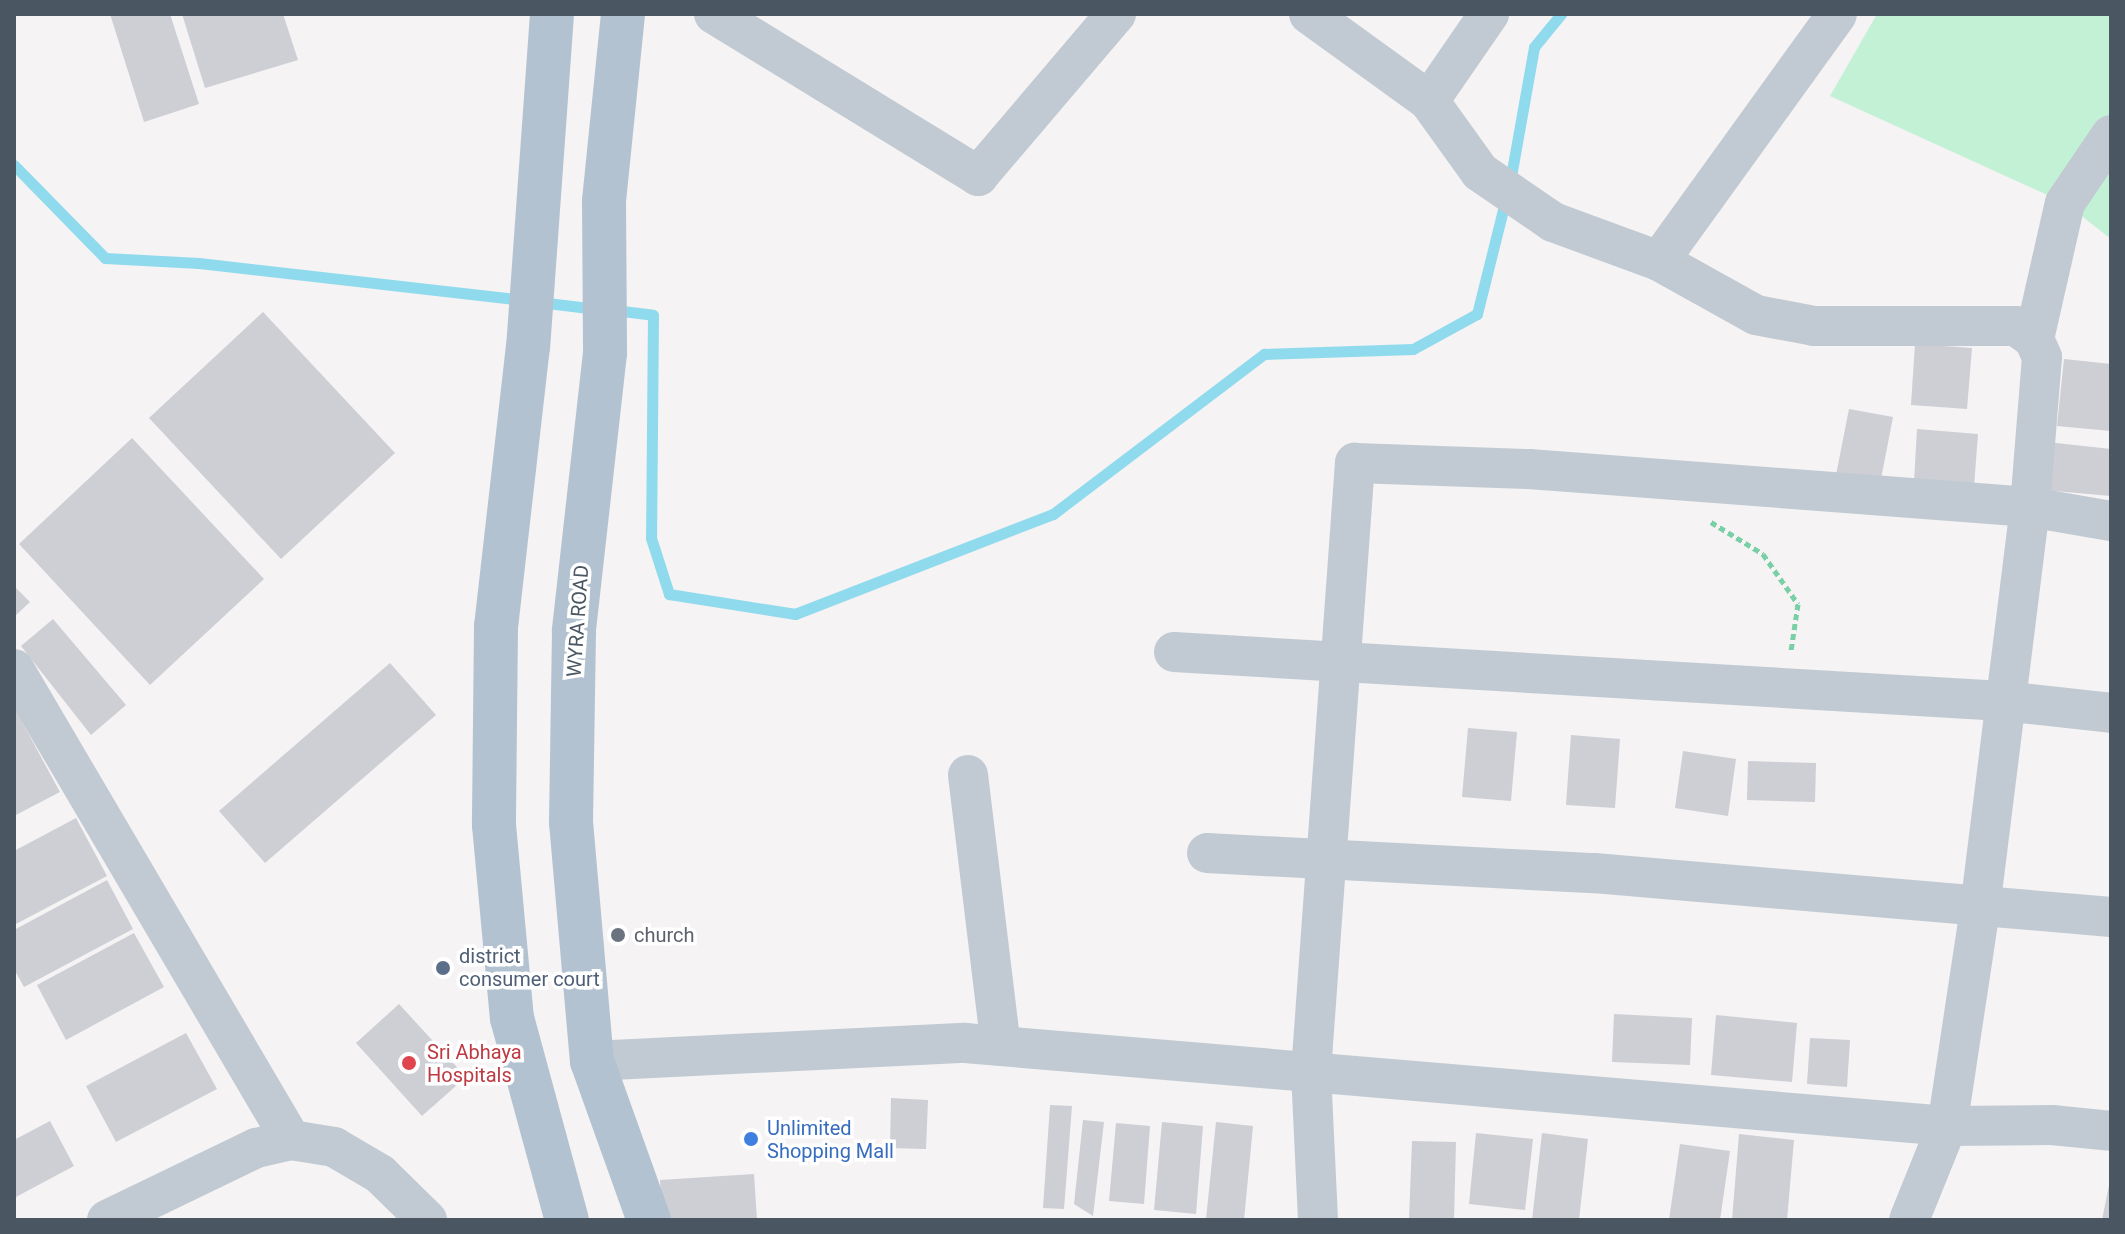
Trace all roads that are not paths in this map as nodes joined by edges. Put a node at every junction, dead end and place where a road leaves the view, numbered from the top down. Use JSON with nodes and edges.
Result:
{"nodes":[{"id":1,"x":552,"y":14,"type":"edge"},
{"id":2,"x":623,"y":14,"type":"edge"},
{"id":3,"x":714,"y":14,"type":"edge"},
{"id":4,"x":1116,"y":14,"type":"edge"},
{"id":5,"x":1309,"y":14,"type":"edge"},
{"id":6,"x":1489,"y":14,"type":"edge"},
{"id":7,"x":1837,"y":14,"type":"edge"},
{"id":8,"x":1429,"y":101,"type":"junction"},
{"id":9,"x":2111,"y":135,"type":"edge"},
{"id":10,"x":1659,"y":261,"type":"junction"},
{"id":11,"x":2034,"y":339,"type":"junction"},
{"id":12,"x":2030,"y":507,"type":"junction"},
{"id":13,"x":2111,"y":521,"type":"edge"},
{"id":14,"x":1174,"y":652,"type":"dead end"},
{"id":15,"x":1342,"y":663,"type":"junction"},
{"id":16,"x":14,"y":669,"type":"edge"},
{"id":17,"x":2003,"y":701,"type":"junction"},
{"id":18,"x":2111,"y":713,"type":"edge"},
{"id":19,"x":968,"y":775,"type":"dead end"},
{"id":20,"x":1207,"y":853,"type":"dead end"},
{"id":21,"x":1329,"y":861,"type":"junction"},
{"id":22,"x":1980,"y":909,"type":"junction"},
{"id":23,"x":2111,"y":917,"type":"edge"},
{"id":24,"x":1001,"y":1046,"type":"junction"},
{"id":25,"x":592,"y":1061,"type":"junction"},
{"id":26,"x":1311,"y":1072,"type":"junction"},
{"id":27,"x":1947,"y":1126,"type":"junction"},
{"id":28,"x":2111,"y":1131,"type":"edge"},
{"id":29,"x":291,"y":1140,"type":"junction"},
{"id":30,"x":107,"y":1220,"type":"edge"},
{"id":31,"x":427,"y":1220,"type":"edge"},
{"id":32,"x":567,"y":1220,"type":"edge"},
{"id":33,"x":649,"y":1220,"type":"edge"},
{"id":34,"x":1318,"y":1220,"type":"edge"},
{"id":35,"x":1909,"y":1220,"type":"edge"}],
"edges":[{"from":1,"to":32,"type":"main road"},
{"from":2,"to":25,"type":"main road","name":"WYRA ROAD"},
{"from":3,"to":4,"type":"street"},
{"from":5,"to":8,"type":"street"},
{"from":6,"to":8,"type":"street"},
{"from":7,"to":10,"type":"street"},
{"from":8,"to":10,"type":"street"},
{"from":9,"to":11,"type":"street"},
{"from":10,"to":11,"type":"street"},
{"from":11,"to":12,"type":"street"},
{"from":12,"to":13,"type":"street"},
{"from":12,"to":15,"type":"street"},
{"from":12,"to":17,"type":"street"},
{"from":14,"to":15,"type":"street"},
{"from":15,"to":17,"type":"street"},
{"from":15,"to":21,"type":"street"},
{"from":16,"to":29,"type":"street"},
{"from":17,"to":18,"type":"street"},
{"from":17,"to":22,"type":"street"},
{"from":19,"to":24,"type":"street"},
{"from":20,"to":21,"type":"street"},
{"from":21,"to":22,"type":"street"},
{"from":21,"to":26,"type":"street"},
{"from":22,"to":23,"type":"street"},
{"from":22,"to":27,"type":"street"},
{"from":24,"to":25,"type":"street"},
{"from":24,"to":26,"type":"street"},
{"from":25,"to":33,"type":"main road","name":"WYRA ROAD"},
{"from":26,"to":27,"type":"street"},
{"from":26,"to":34,"type":"street"},
{"from":27,"to":28,"type":"street"},
{"from":27,"to":35,"type":"street"},
{"from":29,"to":30,"type":"street"},
{"from":29,"to":31,"type":"street"}]}
